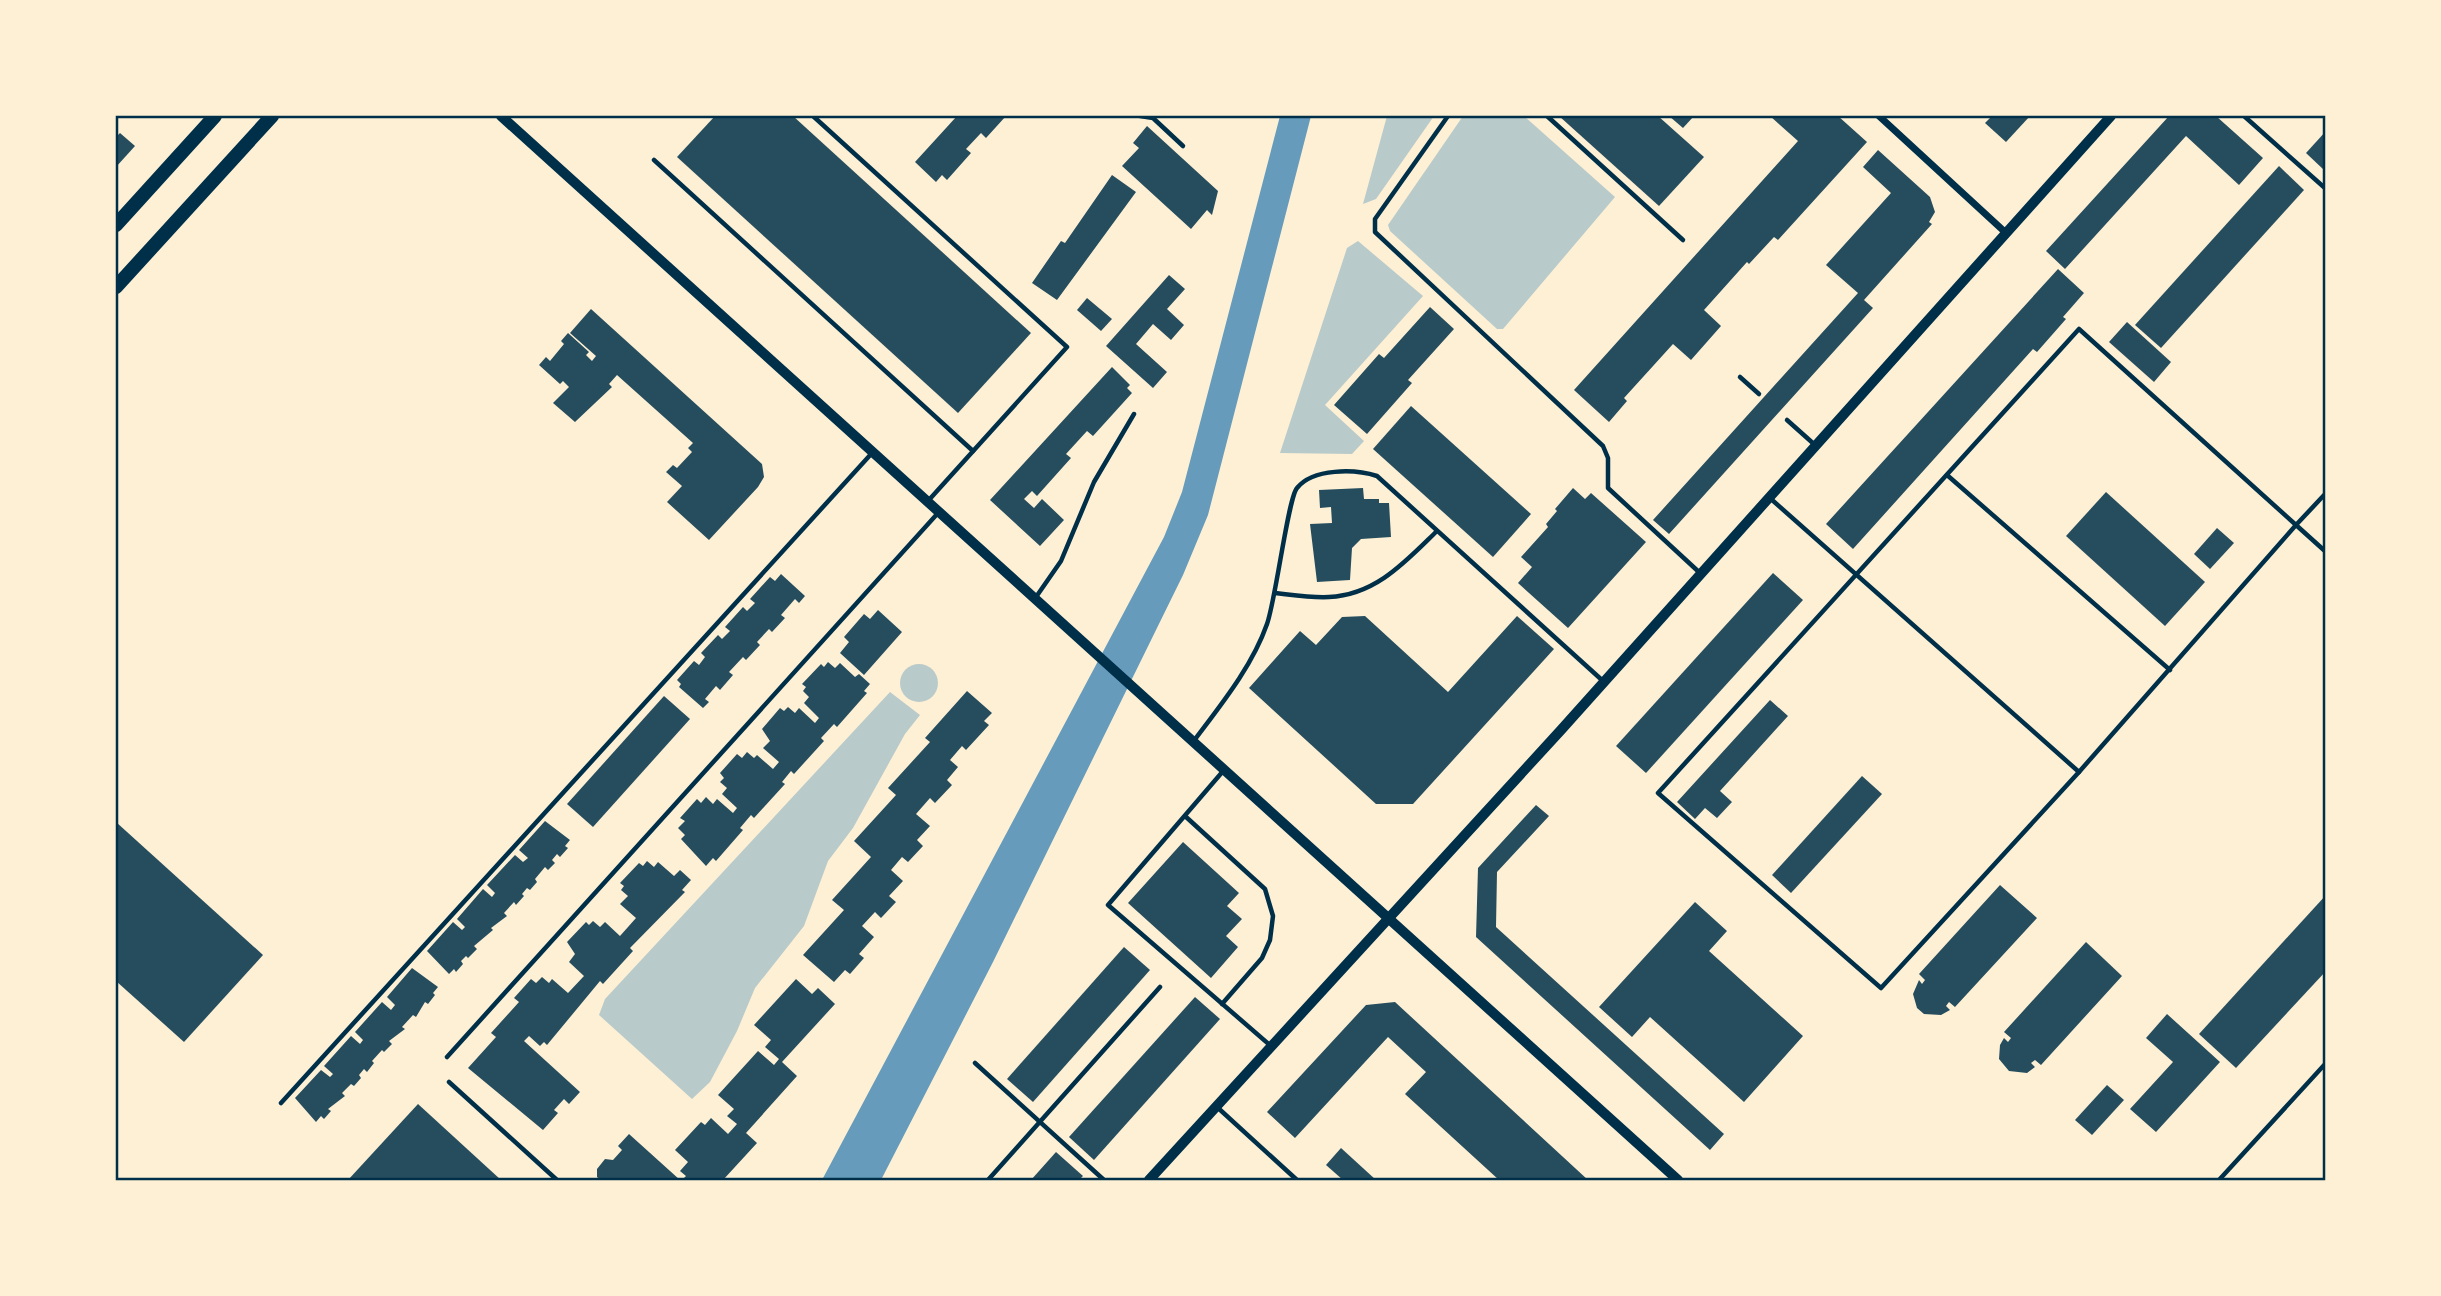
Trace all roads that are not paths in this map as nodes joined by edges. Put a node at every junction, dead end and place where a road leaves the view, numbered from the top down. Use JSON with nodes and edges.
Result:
{"nodes":[{"id":1,"x":215,"y":116,"type":"edge"},
{"id":2,"x":272,"y":116,"type":"edge"},
{"id":3,"x":501,"y":116,"type":"edge"},
{"id":4,"x":813,"y":116,"type":"edge"},
{"id":5,"x":1140,"y":116,"type":"edge"},
{"id":6,"x":1448,"y":116,"type":"edge"},
{"id":7,"x":1547,"y":116,"type":"edge"},
{"id":8,"x":1879,"y":116,"type":"edge"},
{"id":9,"x":2111,"y":116,"type":"edge"},
{"id":10,"x":2244,"y":116,"type":"edge"},
{"id":11,"x":1183,"y":146,"type":"dead end"},
{"id":12,"x":654,"y":160,"type":"dead end"},
{"id":13,"x":2326,"y":189,"type":"edge"},
{"id":14,"x":116,"y":225,"type":"edge"},
{"id":15,"x":2006,"y":233,"type":"junction"},
{"id":16,"x":1683,"y":240,"type":"dead end"},
{"id":17,"x":116,"y":287,"type":"edge"},
{"id":18,"x":1740,"y":377,"type":"dead end"},
{"id":19,"x":1759,"y":394,"type":"dead end"},
{"id":20,"x":1134,"y":414,"type":"dead end"},
{"id":21,"x":1787,"y":420,"type":"dead end"},
{"id":22,"x":1815,"y":445,"type":"junction"},
{"id":23,"x":973,"y":451,"type":"junction"},
{"id":24,"x":873,"y":453,"type":"junction"},
{"id":25,"x":1947,"y":475,"type":"junction"},
{"id":26,"x":2326,"y":494,"type":"edge"},
{"id":27,"x":1769,"y":498,"type":"junction"},
{"id":28,"x":927,"y":502,"type":"junction"},
{"id":29,"x":939,"y":513,"type":"junction"},
{"id":30,"x":2296,"y":525,"type":"junction"},
{"id":31,"x":1437,"y":531,"type":"junction"},
{"id":32,"x":2326,"y":552,"type":"edge"},
{"id":33,"x":1700,"y":573,"type":"junction"},
{"id":34,"x":1856,"y":576,"type":"junction"},
{"id":35,"x":1275,"y":593,"type":"junction"},
{"id":36,"x":1035,"y":599,"type":"junction"},
{"id":37,"x":2170,"y":670,"type":"junction"},
{"id":38,"x":1603,"y":682,"type":"junction"},
{"id":39,"x":1193,"y":742,"type":"junction"},
{"id":40,"x":1224,"y":770,"type":"junction"},
{"id":41,"x":2079,"y":772,"type":"junction"},
{"id":42,"x":1185,"y":816,"type":"junction"},
{"id":43,"x":1388,"y":919,"type":"junction"},
{"id":44,"x":1160,"y":987,"type":"dead end"},
{"id":45,"x":1222,"y":1004,"type":"junction"},
{"id":46,"x":1271,"y":1046,"type":"junction"},
{"id":47,"x":447,"y":1057,"type":"dead end"},
{"id":48,"x":975,"y":1063,"type":"dead end"},
{"id":49,"x":2326,"y":1063,"type":"edge"},
{"id":50,"x":449,"y":1082,"type":"dead end"},
{"id":51,"x":281,"y":1104,"type":"dead end"},
{"id":52,"x":1217,"y":1107,"type":"junction"},
{"id":53,"x":1040,"y":1122,"type":"junction"},
{"id":54,"x":556,"y":1181,"type":"edge"},
{"id":55,"x":988,"y":1181,"type":"edge"},
{"id":56,"x":1104,"y":1181,"type":"edge"},
{"id":57,"x":1149,"y":1181,"type":"edge"},
{"id":58,"x":1297,"y":1181,"type":"edge"},
{"id":59,"x":1678,"y":1181,"type":"edge"},
{"id":60,"x":2219,"y":1181,"type":"edge"}],
"edges":[{"from":1,"to":14,"type":"main road"},
{"from":2,"to":17,"type":"main road"},
{"from":3,"to":24,"type":"street"},
{"from":4,"to":23,"type":"lane"},
{"from":5,"to":11,"type":"lane"},
{"from":6,"to":33,"type":"lane"},
{"from":7,"to":16,"type":"lane"},
{"from":8,"to":15,"type":"street"},
{"from":9,"to":15,"type":"street"},
{"from":10,"to":13,"type":"lane"},
{"from":12,"to":23,"type":"lane"},
{"from":15,"to":22,"type":"street"},
{"from":18,"to":19,"type":"lane"},
{"from":20,"to":36,"type":"lane"},
{"from":21,"to":22,"type":"lane"},
{"from":22,"to":27,"type":"street"},
{"from":23,"to":28,"type":"lane"},
{"from":24,"to":28,"type":"street"},
{"from":24,"to":51,"type":"lane"},
{"from":25,"to":30,"type":"lane"},
{"from":25,"to":34,"type":"lane"},
{"from":25,"to":37,"type":"lane"},
{"from":26,"to":30,"type":"lane"},
{"from":27,"to":33,"type":"street"},
{"from":27,"to":34,"type":"lane"},
{"from":28,"to":29,"type":"street"},
{"from":29,"to":36,"type":"street"},
{"from":29,"to":47,"type":"lane"},
{"from":30,"to":32,"type":"lane"},
{"from":30,"to":37,"type":"lane"},
{"from":31,"to":35,"type":"lane"},
{"from":31,"to":35,"type":"lane"},
{"from":31,"to":38,"type":"lane"},
{"from":33,"to":38,"type":"street"},
{"from":34,"to":41,"type":"lane"},
{"from":34,"to":41,"type":"lane"},
{"from":35,"to":39,"type":"lane"},
{"from":36,"to":39,"type":"street"},
{"from":37,"to":41,"type":"lane"},
{"from":38,"to":43,"type":"street"},
{"from":39,"to":40,"type":"street"},
{"from":40,"to":42,"type":"lane"},
{"from":40,"to":43,"type":"street"},
{"from":42,"to":45,"type":"lane"},
{"from":42,"to":45,"type":"lane"},
{"from":43,"to":46,"type":"street"},
{"from":43,"to":59,"type":"street"},
{"from":44,"to":53,"type":"lane"},
{"from":45,"to":46,"type":"lane"},
{"from":46,"to":52,"type":"street"},
{"from":48,"to":53,"type":"lane"},
{"from":49,"to":60,"type":"lane"},
{"from":50,"to":54,"type":"lane"},
{"from":52,"to":57,"type":"street"},
{"from":52,"to":58,"type":"lane"},
{"from":53,"to":55,"type":"lane"},
{"from":53,"to":56,"type":"lane"}]}
